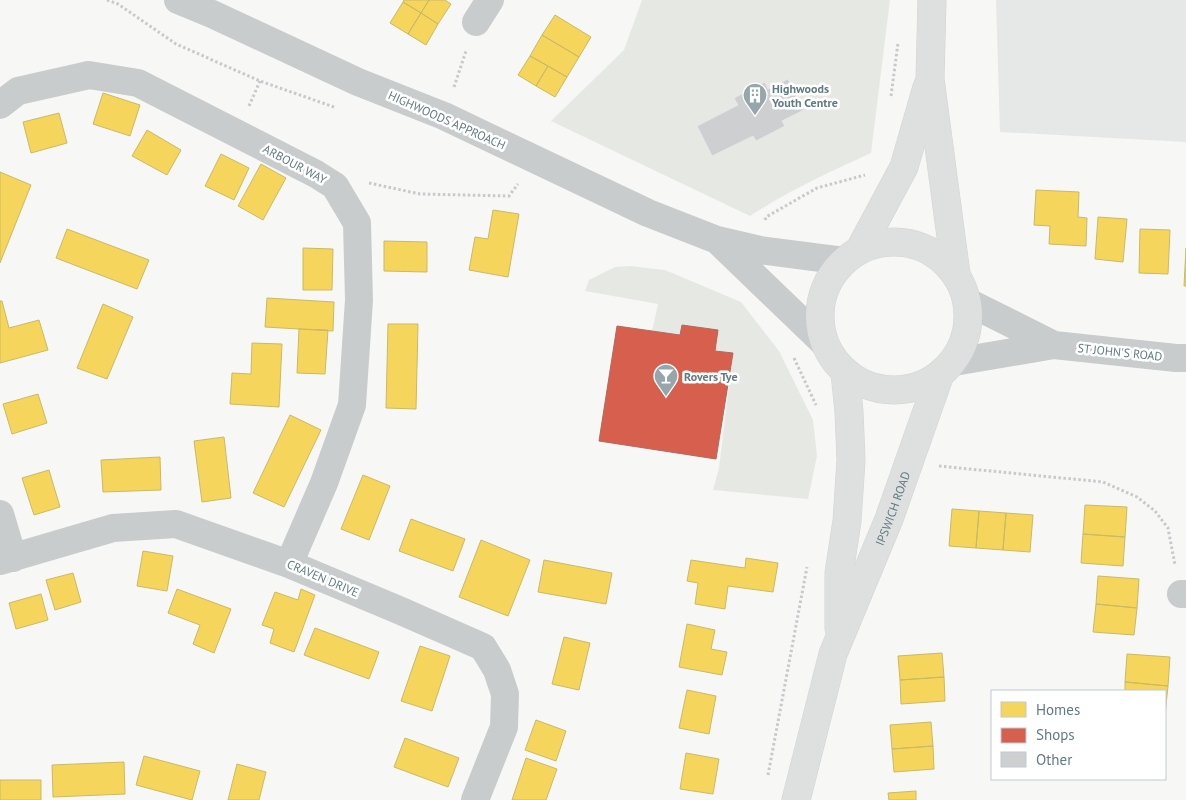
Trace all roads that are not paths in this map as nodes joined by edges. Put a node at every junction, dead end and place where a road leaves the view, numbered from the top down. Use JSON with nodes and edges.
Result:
{"nodes":[{"id":1,"x":178,"y":0,"type":"edge"},
{"id":2,"x":932,"y":0,"type":"edge"},
{"id":3,"x":930,"y":79,"type":"junction"},
{"id":4,"x":0,"y":106,"type":"edge"},
{"id":5,"x":716,"y":240,"type":"junction"},
{"id":6,"x":852,"y":255,"type":"junction"},
{"id":7,"x":956,"y":274,"type":"junction"},
{"id":8,"x":968,"y":302,"type":"junction"},
{"id":9,"x":824,"y":343,"type":"junction"},
{"id":10,"x":1054,"y":346,"type":"junction"},
{"id":11,"x":1186,"y":358,"type":"edge"},
{"id":12,"x":947,"y":369,"type":"junction"},
{"id":13,"x":844,"y":373,"type":"junction"},
{"id":14,"x":0,"y":514,"type":"edge"},
{"id":15,"x":7,"y":560,"type":"edge"},
{"id":16,"x":289,"y":564,"type":"junction"},
{"id":17,"x":839,"y":640,"type":"junction"},
{"id":18,"x":475,"y":800,"type":"edge"},
{"id":19,"x":796,"y":800,"type":"edge"}],
"edges":[{"from":1,"to":5,"type":"street","name":"HIGHWOODS APPROACH"},
{"from":2,"to":3,"type":"main road"},
{"from":3,"to":6,"type":"main road"},
{"from":3,"to":7,"type":"main road"},
{"from":4,"to":16,"type":"street","name":"ARBOUR WAY"},
{"from":5,"to":6,"type":"street","name":"HIGHWOODS APPROACH"},
{"from":5,"to":9,"type":"street","name":"HIGHWOODS APPROACH"},
{"from":6,"to":7,"type":"main road"},
{"from":6,"to":9,"type":"main road"},
{"from":7,"to":8,"type":"main road"},
{"from":8,"to":10,"type":"street","name":"ST JOHN'S ROAD"},
{"from":8,"to":12,"type":"main road"},
{"from":9,"to":13,"type":"main road"},
{"from":10,"to":11,"type":"street","name":"ST JOHN'S ROAD"},
{"from":10,"to":12,"type":"street","name":"ST JOHN'S ROAD"},
{"from":12,"to":13,"type":"main road"},
{"from":12,"to":17,"type":"main road","name":"IPSWICH ROAD"},
{"from":13,"to":17,"type":"main road","name":"IPSWICH ROAD"},
{"from":14,"to":15,"type":"street"},
{"from":15,"to":16,"type":"street","name":"CRAVEN DRIVE"},
{"from":16,"to":18,"type":"street","name":"CRAVEN DRIVE"},
{"from":17,"to":19,"type":"main road","name":"IPSWICH ROAD"}]}
